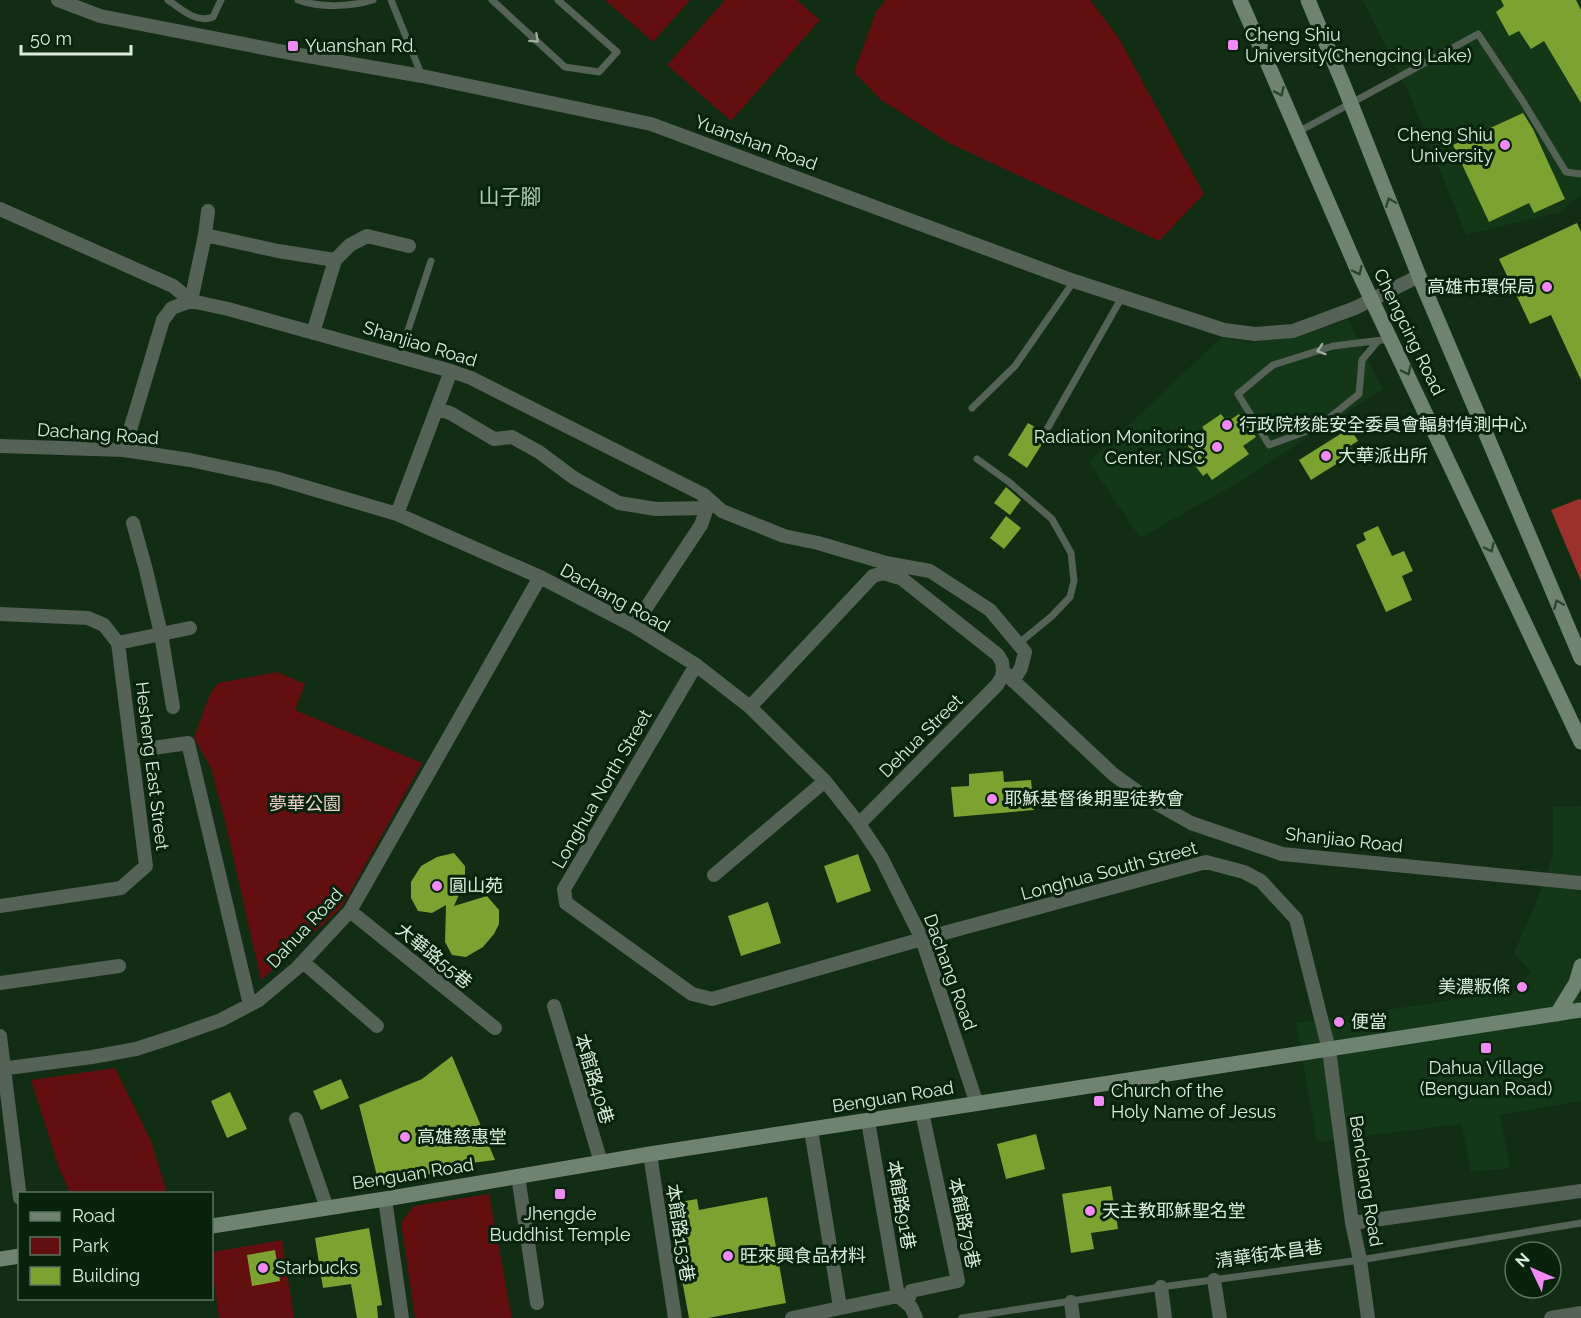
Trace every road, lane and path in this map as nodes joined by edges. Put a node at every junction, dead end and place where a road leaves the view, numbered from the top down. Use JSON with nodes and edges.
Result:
{"nodes":[{"id":1,"x":58,"y":0,"type":"edge"},
{"id":2,"x":168,"y":0,"type":"edge"},
{"id":3,"x":221,"y":0,"type":"edge"},
{"id":4,"x":298,"y":0,"type":"edge"},
{"id":5,"x":373,"y":0,"type":"edge"},
{"id":6,"x":391,"y":0,"type":"edge"},
{"id":7,"x":492,"y":0,"type":"edge"},
{"id":8,"x":558,"y":0,"type":"edge"},
{"id":9,"x":1240,"y":0,"type":"edge"},
{"id":10,"x":1308,"y":0,"type":"edge"},
{"id":11,"x":422,"y":76,"type":"junction"},
{"id":12,"x":1351,"y":104,"type":"junction"},
{"id":13,"x":1298,"y":132,"type":"junction"},
{"id":14,"x":1581,"y":174,"type":"edge"},
{"id":15,"x":0,"y":209,"type":"edge"},
{"id":16,"x":208,"y":211,"type":"dead end"},
{"id":17,"x":205,"y":236,"type":"junction"},
{"id":18,"x":409,"y":246,"type":"dead end"},
{"id":19,"x":335,"y":260,"type":"junction"},
{"id":20,"x":431,"y":261,"type":"dead end"},
{"id":21,"x":1419,"y":276,"type":"junction"},
{"id":22,"x":1074,"y":281,"type":"junction"},
{"id":23,"x":1122,"y":297,"type":"junction"},
{"id":24,"x":1372,"y":300,"type":"junction"},
{"id":25,"x":190,"y":302,"type":"junction"},
{"id":26,"x":314,"y":333,"type":"junction"},
{"id":27,"x":1385,"y":340,"type":"junction"},
{"id":28,"x":399,"y":357,"type":"junction"},
{"id":29,"x":451,"y":371,"type":"junction"},
{"id":30,"x":437,"y":408,"type":"junction"},
{"id":31,"x":972,"y":408,"type":"dead end"},
{"id":32,"x":1042,"y":438,"type":"dead end"},
{"id":33,"x":0,"y":446,"type":"edge"},
{"id":34,"x":124,"y":450,"type":"junction"},
{"id":35,"x":977,"y":459,"type":"dead end"},
{"id":36,"x":705,"y":501,"type":"junction"},
{"id":37,"x":397,"y":513,"type":"junction"},
{"id":38,"x":133,"y":523,"type":"dead end"},
{"id":39,"x":886,"y":563,"type":"junction"},
{"id":40,"x":540,"y":577,"type":"junction"},
{"id":41,"x":901,"y":578,"type":"junction"},
{"id":42,"x":0,"y":614,"type":"edge"},
{"id":43,"x":634,"y":626,"type":"junction"},
{"id":44,"x":190,"y":628,"type":"dead end"},
{"id":45,"x":161,"y":634,"type":"junction"},
{"id":46,"x":118,"y":643,"type":"junction"},
{"id":47,"x":1018,"y":644,"type":"junction"},
{"id":48,"x":1581,"y":658,"type":"edge"},
{"id":49,"x":696,"y":665,"type":"junction"},
{"id":50,"x":1008,"y":676,"type":"junction"},
{"id":51,"x":173,"y":707,"type":"dead end"},
{"id":52,"x":750,"y":707,"type":"junction"},
{"id":53,"x":1581,"y":742,"type":"edge"},
{"id":54,"x":132,"y":752,"type":"junction"},
{"id":55,"x":825,"y":781,"type":"junction"},
{"id":56,"x":860,"y":824,"type":"junction"},
{"id":57,"x":714,"y":875,"type":"dead end"},
{"id":58,"x":1581,"y":883,"type":"edge"},
{"id":59,"x":0,"y":906,"type":"edge"},
{"id":60,"x":350,"y":911,"type":"junction"},
{"id":61,"x":922,"y":939,"type":"junction"},
{"id":62,"x":303,"y":962,"type":"junction"},
{"id":63,"x":119,"y":966,"type":"dead end"},
{"id":64,"x":1581,"y":966,"type":"edge"},
{"id":65,"x":0,"y":983,"type":"edge"},
{"id":66,"x":250,"y":1005,"type":"junction"},
{"id":67,"x":554,"y":1006,"type":"dead end"},
{"id":68,"x":1581,"y":1010,"type":"edge"},
{"id":69,"x":1557,"y":1014,"type":"junction"},
{"id":70,"x":377,"y":1026,"type":"dead end"},
{"id":71,"x":495,"y":1028,"type":"dead end"},
{"id":72,"x":0,"y":1035,"type":"edge"},
{"id":73,"x":1329,"y":1050,"type":"junction"},
{"id":74,"x":2,"y":1069,"type":"edge"},
{"id":75,"x":977,"y":1104,"type":"junction"},
{"id":76,"x":922,"y":1112,"type":"junction"},
{"id":77,"x":297,"y":1119,"type":"dead end"},
{"id":78,"x":868,"y":1121,"type":"junction"},
{"id":79,"x":811,"y":1130,"type":"junction"},
{"id":80,"x":650,"y":1154,"type":"junction"},
{"id":81,"x":601,"y":1162,"type":"junction"},
{"id":82,"x":518,"y":1176,"type":"junction"},
{"id":83,"x":1581,"y":1191,"type":"edge"},
{"id":84,"x":19,"y":1192,"type":"edge"},
{"id":85,"x":385,"y":1199,"type":"junction"},
{"id":86,"x":327,"y":1208,"type":"junction"},
{"id":87,"x":1352,"y":1223,"type":"junction"},
{"id":88,"x":1581,"y":1223,"type":"edge"},
{"id":89,"x":213,"y":1226,"type":"edge"},
{"id":90,"x":18,"y":1256,"type":"edge"},
{"id":91,"x":0,"y":1259,"type":"edge"},
{"id":92,"x":1360,"y":1260,"type":"junction"},
{"id":93,"x":1214,"y":1280,"type":"junction"},
{"id":94,"x":1161,"y":1287,"type":"junction"},
{"id":95,"x":902,"y":1299,"type":"junction"},
{"id":96,"x":1071,"y":1302,"type":"junction"},
{"id":97,"x":537,"y":1304,"type":"dead end"},
{"id":98,"x":840,"y":1308,"type":"junction"},
{"id":99,"x":1581,"y":1313,"type":"edge"},
{"id":100,"x":402,"y":1318,"type":"edge"},
{"id":101,"x":675,"y":1318,"type":"edge"},
{"id":102,"x":792,"y":1318,"type":"edge"},
{"id":103,"x":916,"y":1318,"type":"edge"},
{"id":104,"x":962,"y":1318,"type":"edge"},
{"id":105,"x":1073,"y":1318,"type":"edge"},
{"id":106,"x":1165,"y":1318,"type":"edge"},
{"id":107,"x":1220,"y":1318,"type":"edge"},
{"id":108,"x":1368,"y":1318,"type":"edge"},
{"id":109,"x":1551,"y":1318,"type":"edge"}],
"edges":[{"from":1,"to":11,"type":"street","name":"Yuanshan Road"},
{"from":2,"to":3,"type":"lane"},
{"from":4,"to":5,"type":"lane"},
{"from":6,"to":11,"type":"lane"},
{"from":7,"to":8,"type":"lane","one_way":true},
{"from":9,"to":13,"type":"main road","name":"Chengcing Road","one_way":true},
{"from":10,"to":12,"type":"main road","name":"Chengcing Road"},
{"from":11,"to":22,"type":"street","name":"Yuanshan Road"},
{"from":12,"to":13,"type":"lane"},
{"from":12,"to":14,"type":"lane"},
{"from":21,"to":12,"type":"main road","name":"Chengcing Road","one_way":true},
{"from":13,"to":24,"type":"main road","name":"Chengcing Road","one_way":true},
{"from":15,"to":25,"type":"street","name":"Shanjiao Road"},
{"from":16,"to":17,"type":"street"},
{"from":17,"to":19,"type":"street"},
{"from":17,"to":25,"type":"street"},
{"from":18,"to":19,"type":"street"},
{"from":19,"to":26,"type":"street"},
{"from":20,"to":28,"type":"lane"},
{"from":21,"to":24,"type":"street","name":"Yuanshan Road"},
{"from":48,"to":21,"type":"main road","name":"Chengcing Road","one_way":true},
{"from":22,"to":23,"type":"street","name":"Yuanshan Road"},
{"from":22,"to":31,"type":"lane"},
{"from":23,"to":24,"type":"street","name":"Yuanshan Road"},
{"from":23,"to":32,"type":"lane"},
{"from":24,"to":27,"type":"main road","name":"Chengcing Road"},
{"from":25,"to":26,"type":"street","name":"Shanjiao Road"},
{"from":25,"to":34,"type":"street"},
{"from":26,"to":28,"type":"street","name":"Shanjiao Road"},
{"from":27,"to":27,"type":"lane","one_way":true},
{"from":27,"to":53,"type":"main road","name":"Chengcing Road","one_way":true},
{"from":28,"to":29,"type":"street","name":"Shanjiao Road"},
{"from":29,"to":30,"type":"street"},
{"from":29,"to":36,"type":"street","name":"Shanjiao Road"},
{"from":30,"to":36,"type":"street"},
{"from":30,"to":37,"type":"street"},
{"from":33,"to":34,"type":"street","name":"Dachang Road"},
{"from":34,"to":37,"type":"street","name":"Dachang Road"},
{"from":35,"to":47,"type":"lane"},
{"from":36,"to":39,"type":"street","name":"Shanjiao Road"},
{"from":36,"to":43,"type":"street"},
{"from":37,"to":40,"type":"street","name":"Dachang Road"},
{"from":38,"to":45,"type":"street"},
{"from":39,"to":41,"type":"street","name":"Shanjiao Road"},
{"from":39,"to":47,"type":"street","name":"Shanjiao Road"},
{"from":40,"to":43,"type":"street","name":"Dachang Road"},
{"from":40,"to":60,"type":"street","name":"Dahua Road"},
{"from":41,"to":50,"type":"street","name":"Shanjiao Road"},
{"from":41,"to":52,"type":"street"},
{"from":42,"to":46,"type":"street"},
{"from":43,"to":49,"type":"street","name":"Dachang Road"},
{"from":44,"to":45,"type":"street"},
{"from":45,"to":46,"type":"street"},
{"from":45,"to":51,"type":"street"},
{"from":46,"to":54,"type":"street","name":"Hesheng East Street"},
{"from":47,"to":50,"type":"street"},
{"from":49,"to":52,"type":"street","name":"Dachang Road"},
{"from":49,"to":61,"type":"street","name":"Longhua North Street"},
{"from":50,"to":56,"type":"street","name":"Dehua Street"},
{"from":50,"to":58,"type":"street","name":"Shanjiao Road"},
{"from":52,"to":55,"type":"street","name":"Dachang Road"},
{"from":54,"to":59,"type":"street","name":"Hesheng East Street"},
{"from":54,"to":66,"type":"street"},
{"from":55,"to":56,"type":"street","name":"Dachang Road"},
{"from":55,"to":57,"type":"street"},
{"from":56,"to":61,"type":"street","name":"Dachang Road"},
{"from":60,"to":62,"type":"street","name":"Dahua Road"},
{"from":60,"to":71,"type":"street","name":"大華路55巷"},
{"from":61,"to":73,"type":"street","name":"Longhua South Street"},
{"from":61,"to":75,"type":"street","name":"Dachang Road"},
{"from":62,"to":66,"type":"street","name":"Dahua Road"},
{"from":62,"to":70,"type":"street"},
{"from":63,"to":65,"type":"street"},
{"from":64,"to":69,"type":"main road"},
{"from":66,"to":74,"type":"street","name":"Dahua Road"},
{"from":67,"to":81,"type":"street","name":"本館路40巷"},
{"from":68,"to":69,"type":"main road","name":"Benguan Road"},
{"from":69,"to":73,"type":"main road","name":"Benguan Road"},
{"from":72,"to":74,"type":"street"},
{"from":73,"to":75,"type":"main road","name":"Benguan Road"},
{"from":73,"to":87,"type":"street","name":"Benchang Road"},
{"from":74,"to":84,"type":"street"},
{"from":75,"to":76,"type":"main road","name":"Benguan Road"},
{"from":76,"to":78,"type":"main road","name":"Benguan Road"},
{"from":76,"to":95,"type":"street","name":"本館路79巷"},
{"from":77,"to":86,"type":"street"},
{"from":78,"to":79,"type":"main road","name":"Benguan Road"},
{"from":78,"to":95,"type":"street","name":"本館路91巷"},
{"from":79,"to":80,"type":"main road","name":"Benguan Road"},
{"from":79,"to":98,"type":"street"},
{"from":80,"to":81,"type":"main road","name":"Benguan Road"},
{"from":80,"to":101,"type":"street","name":"本館路153巷"},
{"from":81,"to":82,"type":"main road","name":"Benguan Road"},
{"from":82,"to":85,"type":"main road","name":"Benguan Road"},
{"from":82,"to":97,"type":"street"},
{"from":83,"to":87,"type":"street"},
{"from":85,"to":86,"type":"main road","name":"Benguan Road"},
{"from":85,"to":100,"type":"street"},
{"from":86,"to":89,"type":"main road","name":"Benguan Road"},
{"from":87,"to":92,"type":"street","name":"Benchang Road"},
{"from":88,"to":92,"type":"lane","name":"清華街本昌巷"},
{"from":90,"to":91,"type":"main road"},
{"from":92,"to":93,"type":"lane","name":"清華街本昌巷"},
{"from":92,"to":108,"type":"street","name":"Benchang Road"},
{"from":93,"to":94,"type":"lane","name":"清華街本昌巷"},
{"from":93,"to":107,"type":"street"},
{"from":94,"to":96,"type":"lane","name":"清華街本昌巷"},
{"from":94,"to":106,"type":"street"},
{"from":95,"to":98,"type":"street"},
{"from":95,"to":103,"type":"street"},
{"from":96,"to":104,"type":"lane","name":"清華街本昌巷"},
{"from":96,"to":105,"type":"street"},
{"from":98,"to":102,"type":"street"},
{"from":99,"to":109,"type":"street"}]}
